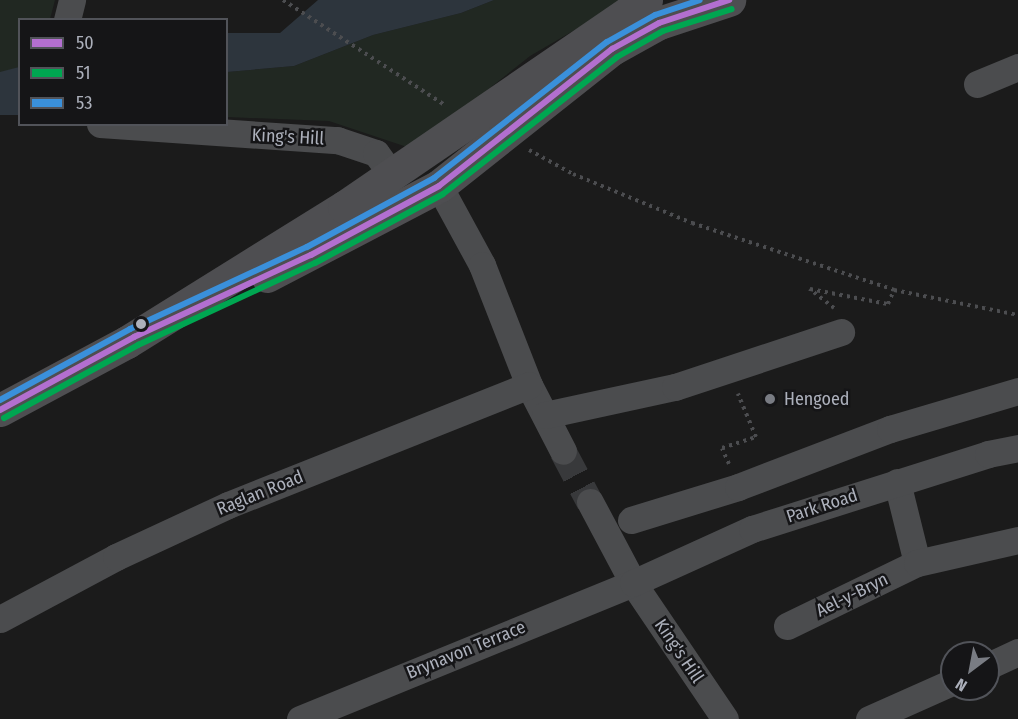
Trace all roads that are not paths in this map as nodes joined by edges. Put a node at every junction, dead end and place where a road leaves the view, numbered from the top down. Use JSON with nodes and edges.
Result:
{"nodes":[{"id":1,"x":72,"y":0,"type":"edge"},
{"id":2,"x":646,"y":0,"type":"edge"},
{"id":3,"x":729,"y":0,"type":"edge"},
{"id":4,"x":68,"y":18,"type":"edge"},
{"id":5,"x":1018,"y":68,"type":"edge"},
{"id":6,"x":976,"y":84,"type":"dead end"},
{"id":7,"x":130,"y":126,"type":"edge"},
{"id":8,"x":392,"y":175,"type":"junction"},
{"id":9,"x":439,"y":186,"type":"junction"},
{"id":10,"x":841,"y":332,"type":"road end"},
{"id":11,"x":134,"y":337,"type":"junction"},
{"id":12,"x":529,"y":385,"type":"junction"},
{"id":13,"x":1018,"y":391,"type":"edge"},
{"id":14,"x":0,"y":410,"type":"edge"},
{"id":15,"x":545,"y":414,"type":"junction"},
{"id":16,"x":1018,"y":448,"type":"edge"},
{"id":17,"x":563,"y":451,"type":"tunnel mouth"},
{"id":18,"x":897,"y":482,"type":"junction"},
{"id":19,"x":738,"y":487,"type":"junction"},
{"id":20,"x":590,"y":502,"type":"tunnel mouth"},
{"id":21,"x":631,"y":520,"type":"dead end"},
{"id":22,"x":752,"y":529,"type":"junction"},
{"id":23,"x":1018,"y":540,"type":"edge"},
{"id":24,"x":917,"y":563,"type":"junction"},
{"id":25,"x":633,"y":583,"type":"junction"},
{"id":26,"x":0,"y":619,"type":"edge"},
{"id":27,"x":787,"y":626,"type":"dead end"},
{"id":28,"x":1018,"y":652,"type":"edge"},
{"id":29,"x":1000,"y":660,"type":"edge"},
{"id":30,"x":940,"y":687,"type":"edge"},
{"id":31,"x":307,"y":717,"type":"edge"},
{"id":32,"x":725,"y":719,"type":"edge"},
{"id":33,"x":869,"y":719,"type":"edge"}],
"edges":[{"from":1,"to":4,"type":"street"},
{"from":2,"to":8,"type":"main road"},
{"from":3,"to":9,"type":"main road"},
{"from":5,"to":6,"type":"street"},
{"from":7,"to":8,"type":"street","name":"King's Hill"},
{"from":8,"to":11,"type":"main road"},
{"from":9,"to":11,"type":"main road"},
{"from":9,"to":12,"type":"street"},
{"from":10,"to":15,"type":"street"},
{"from":11,"to":14,"type":"main road"},
{"from":12,"to":15,"type":"street"},
{"from":12,"to":26,"type":"street","name":"Raglan Road"},
{"from":13,"to":19,"type":"street"},
{"from":15,"to":17,"type":"street"},
{"from":16,"to":18,"type":"street","name":"Park Road"},
{"from":18,"to":22,"type":"street","name":"Park Road"},
{"from":18,"to":24,"type":"street"},
{"from":19,"to":21,"type":"street"},
{"from":19,"to":22,"type":"street"},
{"from":20,"to":25,"type":"street","name":"King's Hill"},
{"from":22,"to":25,"type":"street","name":"Park Road"},
{"from":23,"to":24,"type":"street","name":"Ael-y-Bryn"},
{"from":24,"to":27,"type":"street","name":"Ael-y-Bryn"},
{"from":25,"to":31,"type":"street","name":"Brynavon Terrace"},
{"from":25,"to":32,"type":"street","name":"King's Hill"},
{"from":28,"to":29,"type":"street"},
{"from":30,"to":33,"type":"street"}]}
